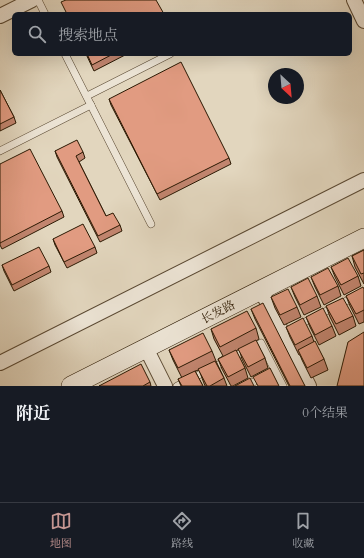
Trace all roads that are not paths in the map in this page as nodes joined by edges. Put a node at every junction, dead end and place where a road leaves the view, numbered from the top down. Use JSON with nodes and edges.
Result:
{"nodes":[{"id":1,"x":32,"y":0,"type":"edge"},
{"id":2,"x":38,"y":0,"type":"edge"},
{"id":3,"x":354,"y":0,"type":"edge"},
{"id":4,"x":44,"y":12,"type":"edge"},
{"id":5,"x":0,"y":16,"type":"edge"},
{"id":6,"x":364,"y":21,"type":"edge"},
{"id":7,"x":66,"y":56,"type":"edge"},
{"id":8,"x":166,"y":56,"type":"edge"},
{"id":9,"x":86,"y":96,"type":"junction"},
{"id":10,"x":91,"y":105,"type":"junction"},
{"id":11,"x":0,"y":151,"type":"edge"},
{"id":12,"x":364,"y":180,"type":"edge"},
{"id":13,"x":151,"y":224,"type":"dead end"},
{"id":14,"x":364,"y":238,"type":"edge"},
{"id":15,"x":261,"y":290,"type":"junction"},
{"id":16,"x":364,"y":292,"type":"edge"},
{"id":17,"x":283,"y":334,"type":"junction"},
{"id":18,"x":146,"y":348,"type":"junction"},
{"id":19,"x":0,"y":363,"type":"edge"},
{"id":20,"x":275,"y":371,"type":"junction"},
{"id":21,"x":71,"y":386,"type":"edge"},
{"id":22,"x":165,"y":386,"type":"edge"},
{"id":23,"x":177,"y":386,"type":"edge"},
{"id":24,"x":246,"y":386,"type":"edge"},
{"id":25,"x":283,"y":386,"type":"edge"},
{"id":26,"x":310,"y":386,"type":"edge"}],
"edges":[{"from":1,"to":5,"type":"street"},
{"from":2,"to":4,"type":"lane"},
{"from":3,"to":6,"type":"street"},
{"from":7,"to":9,"type":"lane"},
{"from":8,"to":9,"type":"lane"},
{"from":9,"to":10,"type":"lane"},
{"from":10,"to":11,"type":"lane"},
{"from":10,"to":13,"type":"lane"},
{"from":12,"to":19,"type":"street"},
{"from":14,"to":15,"type":"street","name":"长发路"},
{"from":15,"to":17,"type":"street"},
{"from":15,"to":18,"type":"street","name":"长发路"},
{"from":16,"to":17,"type":"lane"},
{"from":17,"to":26,"type":"street"},
{"from":18,"to":21,"type":"street","name":"长发路"},
{"from":18,"to":22,"type":"street"},
{"from":20,"to":23,"type":"lane"},
{"from":20,"to":24,"type":"lane"},
{"from":20,"to":25,"type":"lane"}]}
